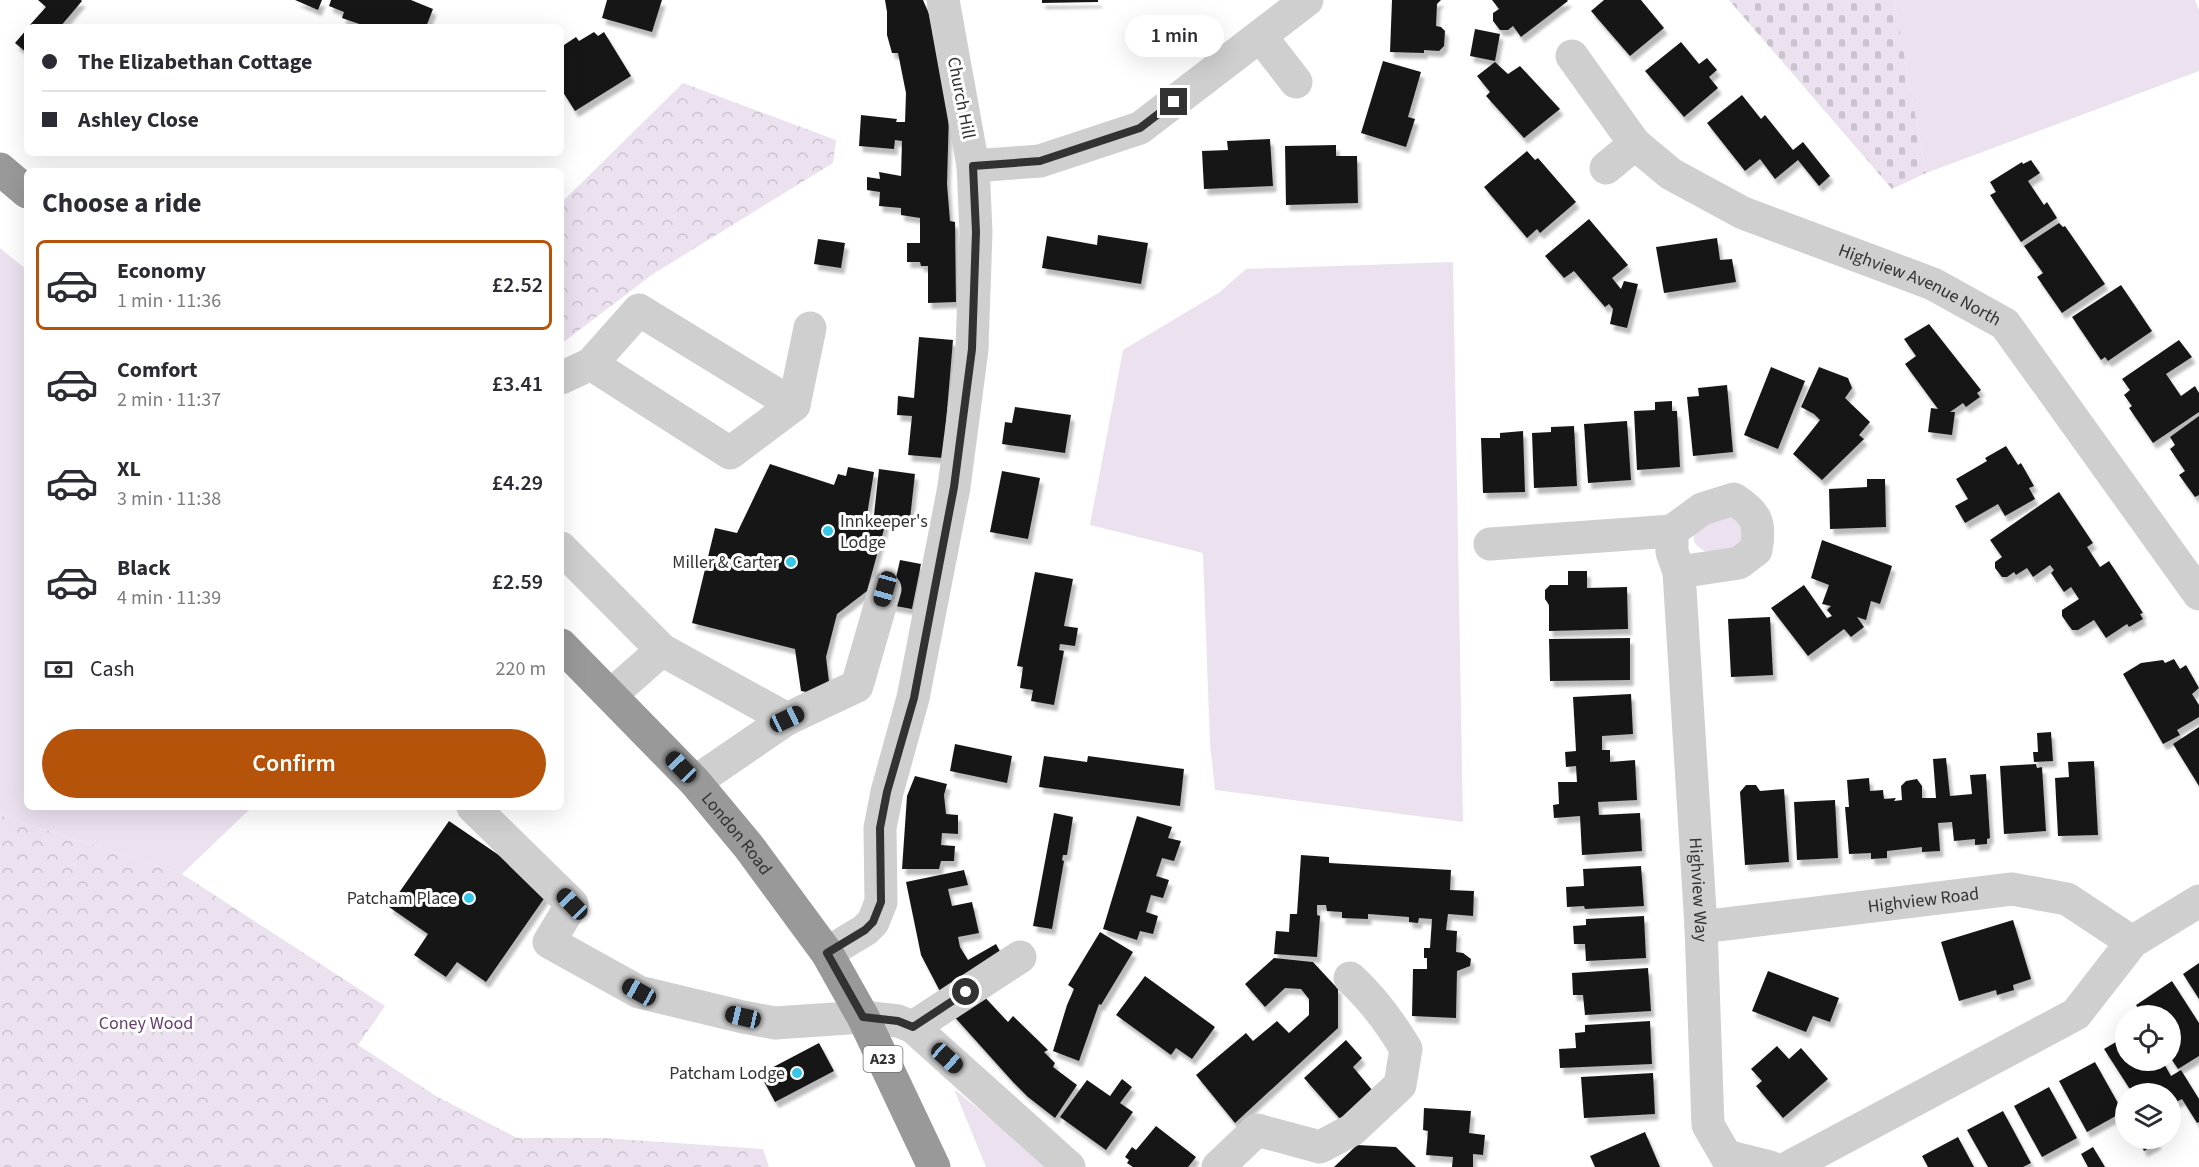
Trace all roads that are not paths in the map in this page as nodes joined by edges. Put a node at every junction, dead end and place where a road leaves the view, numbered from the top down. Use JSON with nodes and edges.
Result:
{"nodes":[{"id":1,"x":943,"y":0,"type":"edge"},
{"id":2,"x":1307,"y":0,"type":"edge"},
{"id":3,"x":1261,"y":36,"type":"junction"},
{"id":4,"x":1572,"y":56,"type":"dead end"},
{"id":5,"x":1296,"y":82,"type":"dead end"},
{"id":6,"x":1635,"y":144,"type":"junction"},
{"id":7,"x":973,"y":166,"type":"junction"},
{"id":8,"x":1606,"y":168,"type":"dead end"},
{"id":9,"x":0,"y":169,"type":"edge"},
{"id":10,"x":24,"y":189,"type":"edge"},
{"id":11,"x":810,"y":328,"type":"dead end"},
{"id":12,"x":591,"y":364,"type":"junction"},
{"id":13,"x":564,"y":377,"type":"edge"},
{"id":14,"x":794,"y":405,"type":"junction"},
{"id":15,"x":1672,"y":531,"type":"junction"},
{"id":16,"x":1490,"y":544,"type":"dead end"},
{"id":17,"x":564,"y":551,"type":"edge"},
{"id":18,"x":1679,"y":572,"type":"junction"},
{"id":19,"x":885,"y":589,"type":"dead end"},
{"id":20,"x":2199,"y":594,"type":"edge"},
{"id":21,"x":564,"y":648,"type":"edge"},
{"id":22,"x":662,"y":650,"type":"junction"},
{"id":23,"x":611,"y":695,"type":"junction"},
{"id":24,"x":787,"y":719,"type":"junction"},
{"id":25,"x":694,"y":782,"type":"junction"},
{"id":26,"x":476,"y":810,"type":"edge"},
{"id":27,"x":2199,"y":901,"type":"edge"},
{"id":28,"x":1701,"y":927,"type":"junction"},
{"id":29,"x":2132,"y":942,"type":"junction"},
{"id":30,"x":827,"y":953,"type":"junction"},
{"id":31,"x":1020,"y":957,"type":"dead end"},
{"id":32,"x":1350,"y":978,"type":"dead end"},
{"id":33,"x":863,"y":1017,"type":"junction"},
{"id":34,"x":913,"y":1027,"type":"junction"},
{"id":35,"x":934,"y":1167,"type":"edge"},
{"id":36,"x":1069,"y":1167,"type":"edge"},
{"id":37,"x":1218,"y":1167,"type":"edge"},
{"id":38,"x":1770,"y":1167,"type":"edge"},
{"id":39,"x":1789,"y":1167,"type":"edge"}],
"edges":[{"from":1,"to":7,"type":"street","name":"Church Hill"},
{"from":2,"to":3,"type":"street"},
{"from":3,"to":5,"type":"street"},
{"from":3,"to":7,"type":"street"},
{"from":4,"to":6,"type":"street","name":"Highview Avenue North"},
{"from":6,"to":8,"type":"street"},
{"from":6,"to":20,"type":"street","name":"Highview Avenue North"},
{"from":7,"to":30,"type":"street","name":"Church Hill"},
{"from":9,"to":10,"type":"highway"},
{"from":11,"to":14,"type":"street"},
{"from":12,"to":13,"type":"street"},
{"from":12,"to":14,"type":"street"},
{"from":12,"to":14,"type":"street"},
{"from":15,"to":16,"type":"street"},
{"from":15,"to":18,"type":"street","name":"Highview Way"},
{"from":15,"to":18,"type":"street"},
{"from":17,"to":22,"type":"street"},
{"from":18,"to":28,"type":"street","name":"Highview Way"},
{"from":19,"to":24,"type":"street"},
{"from":21,"to":23,"type":"highway","name":"London Road","number":"A23"},
{"from":22,"to":23,"type":"street"},
{"from":22,"to":24,"type":"street"},
{"from":23,"to":25,"type":"highway","name":"London Road","number":"A23"},
{"from":24,"to":25,"type":"street"},
{"from":25,"to":30,"type":"highway","name":"London Road","number":"A23"},
{"from":26,"to":33,"type":"street"},
{"from":27,"to":29,"type":"street"},
{"from":28,"to":29,"type":"street","name":"Highview Road"},
{"from":28,"to":38,"type":"street","name":"Highview Way"},
{"from":29,"to":39,"type":"street"},
{"from":30,"to":33,"type":"highway","number":"A23"},
{"from":31,"to":34,"type":"street"},
{"from":32,"to":37,"type":"street"},
{"from":33,"to":34,"type":"street"},
{"from":33,"to":35,"type":"highway","number":"A23"},
{"from":34,"to":36,"type":"street"}]}
